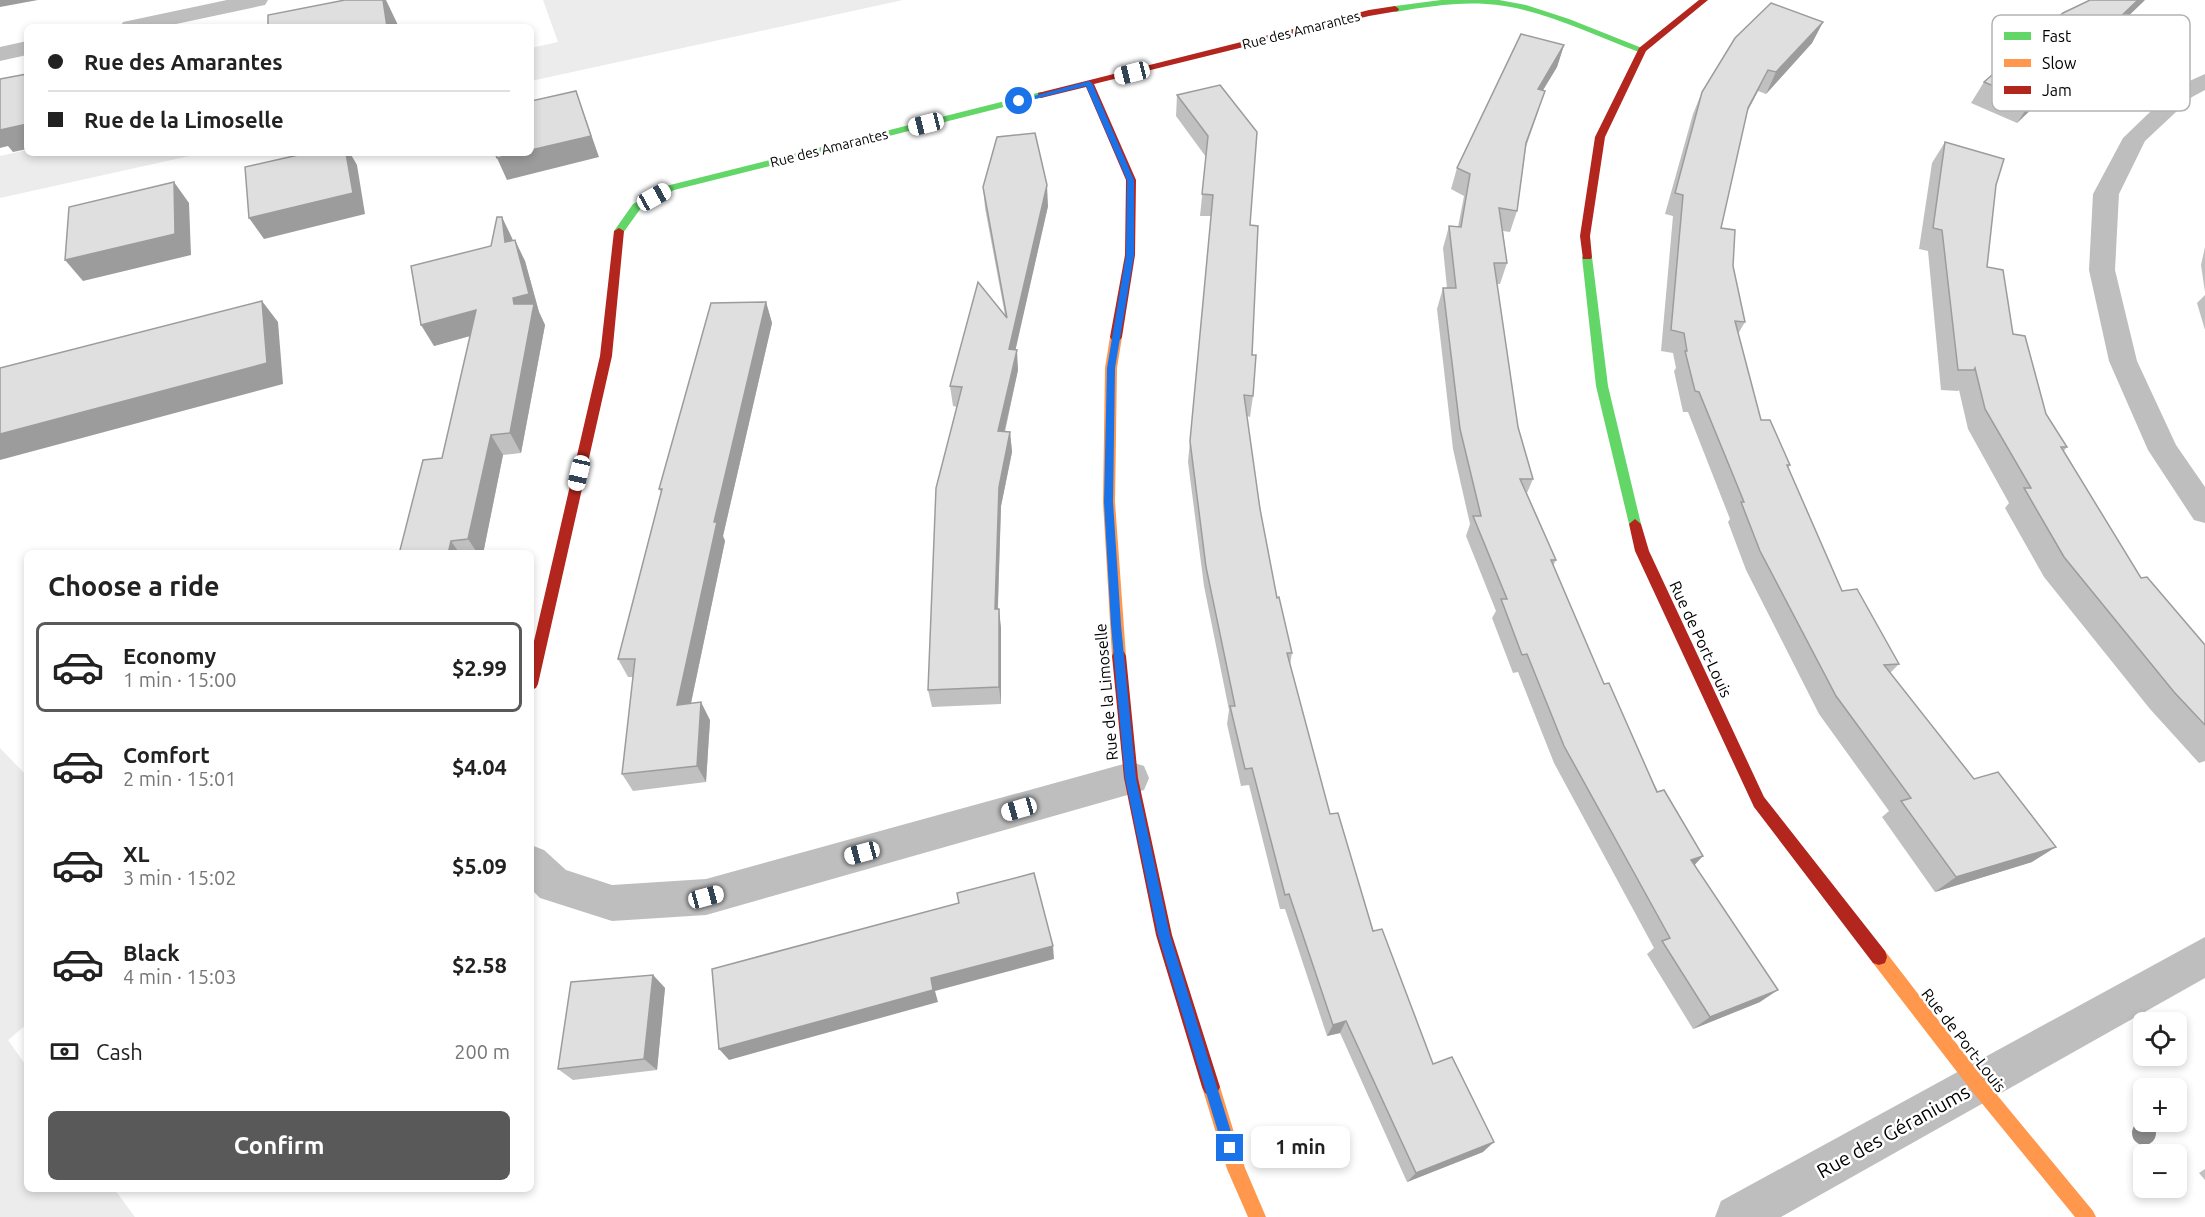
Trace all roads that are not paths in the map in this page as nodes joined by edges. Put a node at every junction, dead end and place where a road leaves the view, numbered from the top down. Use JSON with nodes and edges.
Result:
{"nodes":[{"id":1,"x":257,"y":0,"type":"edge"},
{"id":2,"x":1704,"y":0,"type":"edge"},
{"id":3,"x":145,"y":24,"type":"edge"},
{"id":4,"x":24,"y":49,"type":"edge"},
{"id":5,"x":1642,"y":50,"type":"junction"},
{"id":6,"x":0,"y":54,"type":"edge"},
{"id":7,"x":2205,"y":81,"type":"edge"},
{"id":8,"x":1089,"y":83,"type":"junction"},
{"id":9,"x":2190,"y":89,"type":"edge"},
{"id":10,"x":2164,"y":111,"type":"edge"},
{"id":11,"x":2205,"y":511,"type":"edge"},
{"id":12,"x":534,"y":671,"type":"edge"},
{"id":13,"x":1131,"y":778,"type":"junction"},
{"id":14,"x":534,"y":866,"type":"edge"},
{"id":15,"x":2205,"y":956,"type":"edge"},
{"id":16,"x":1977,"y":1084,"type":"junction"},
{"id":17,"x":1257,"y":1217,"type":"edge"},
{"id":18,"x":1737,"y":1217,"type":"edge"},
{"id":19,"x":2087,"y":1217,"type":"edge"}],
"edges":[{"from":1,"to":3,"type":"street"},
{"from":2,"to":5,"type":"street","name":"Rue de Port-Louis"},
{"from":4,"to":6,"type":"street"},
{"from":5,"to":8,"type":"street","name":"Rue des Amarantes"},
{"from":5,"to":16,"type":"street","name":"Rue de Port-Louis"},
{"from":7,"to":9,"type":"street"},
{"from":8,"to":12,"type":"street","name":"Rue des Amarantes"},
{"from":8,"to":13,"type":"street","name":"Rue de la Limoselle"},
{"from":10,"to":11,"type":"street"},
{"from":13,"to":14,"type":"street"},
{"from":13,"to":17,"type":"street","name":"Rue de la Limoselle"},
{"from":15,"to":16,"type":"street","name":"Rue des Géraniums"},
{"from":16,"to":18,"type":"street","name":"Rue des Géraniums"},
{"from":16,"to":19,"type":"street","name":"Rue de Port-Louis"}]}
